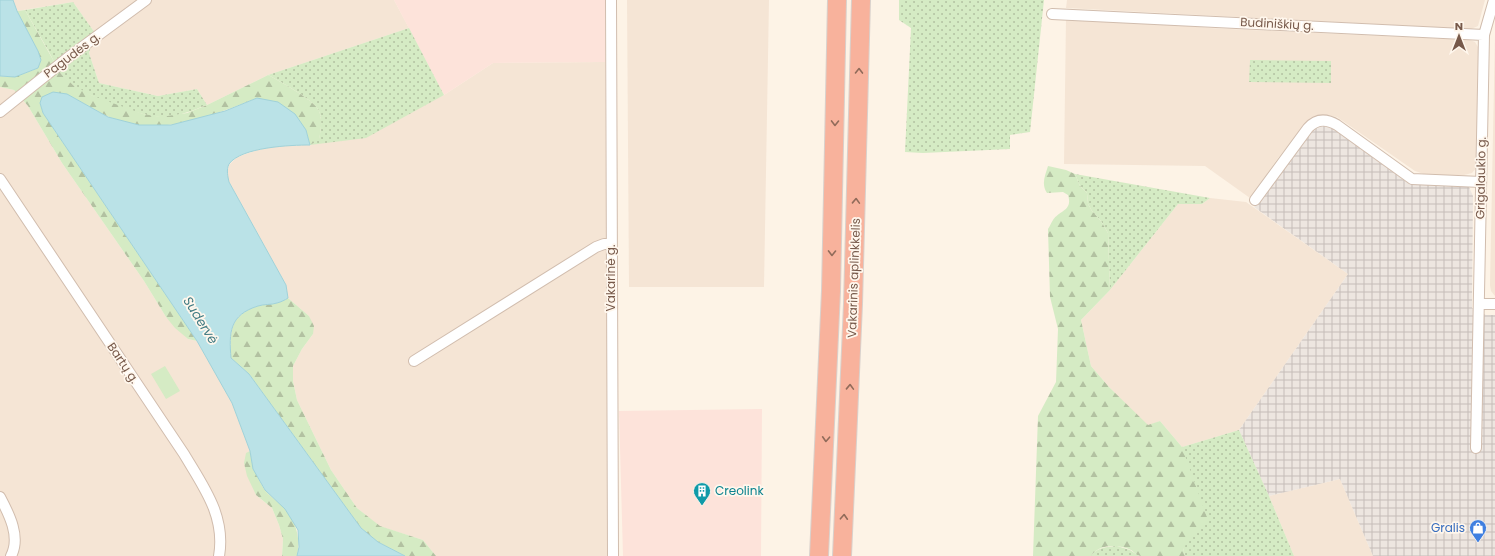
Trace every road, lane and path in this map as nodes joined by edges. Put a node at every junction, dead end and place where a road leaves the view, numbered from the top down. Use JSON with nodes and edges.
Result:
{"nodes":[{"id":1,"x":146,"y":0,"type":"edge"},
{"id":2,"x":611,"y":0,"type":"edge"},
{"id":3,"x":837,"y":0,"type":"edge"},
{"id":4,"x":861,"y":0,"type":"edge"},
{"id":5,"x":1494,"y":0,"type":"edge"},
{"id":6,"x":1052,"y":14,"type":"dead end"},
{"id":7,"x":1484,"y":35,"type":"junction"},
{"id":8,"x":0,"y":112,"type":"edge"},
{"id":9,"x":0,"y":179,"type":"edge"},
{"id":10,"x":1481,"y":182,"type":"junction"},
{"id":11,"x":1255,"y":200,"type":"dead end"},
{"id":12,"x":611,"y":244,"type":"junction"},
{"id":13,"x":1480,"y":304,"type":"junction"},
{"id":14,"x":1495,"y":304,"type":"edge"},
{"id":15,"x":414,"y":361,"type":"dead end"},
{"id":16,"x":1476,"y":448,"type":"dead end"},
{"id":17,"x":0,"y":498,"type":"edge"},
{"id":18,"x":11,"y":556,"type":"edge"},
{"id":19,"x":219,"y":556,"type":"edge"},
{"id":20,"x":613,"y":556,"type":"edge"},
{"id":21,"x":819,"y":556,"type":"edge"},
{"id":22,"x":842,"y":556,"type":"edge"}],
"edges":[{"from":1,"to":8,"type":"street","name":"Pagudės g."},
{"from":2,"to":12,"type":"street","name":"Vakarinė g."},
{"from":3,"to":21,"type":"highway","name":"Vakarinis aplinkkelis","one_way":true},
{"from":22,"to":4,"type":"highway","name":"Vakarinis aplinkkelis","one_way":true},
{"from":5,"to":7,"type":"street"},
{"from":6,"to":7,"type":"street","name":"Budiniškių g."},
{"from":7,"to":10,"type":"street","name":"Grigalaukio g."},
{"from":9,"to":19,"type":"street","name":"Bartų g."},
{"from":10,"to":11,"type":"street"},
{"from":10,"to":13,"type":"street","name":"Grigalaukio g."},
{"from":12,"to":15,"type":"street"},
{"from":12,"to":20,"type":"street","name":"Vakarinė g."},
{"from":13,"to":14,"type":"street"},
{"from":13,"to":16,"type":"street","name":"Grigalaukio g."},
{"from":17,"to":18,"type":"street"}]}
